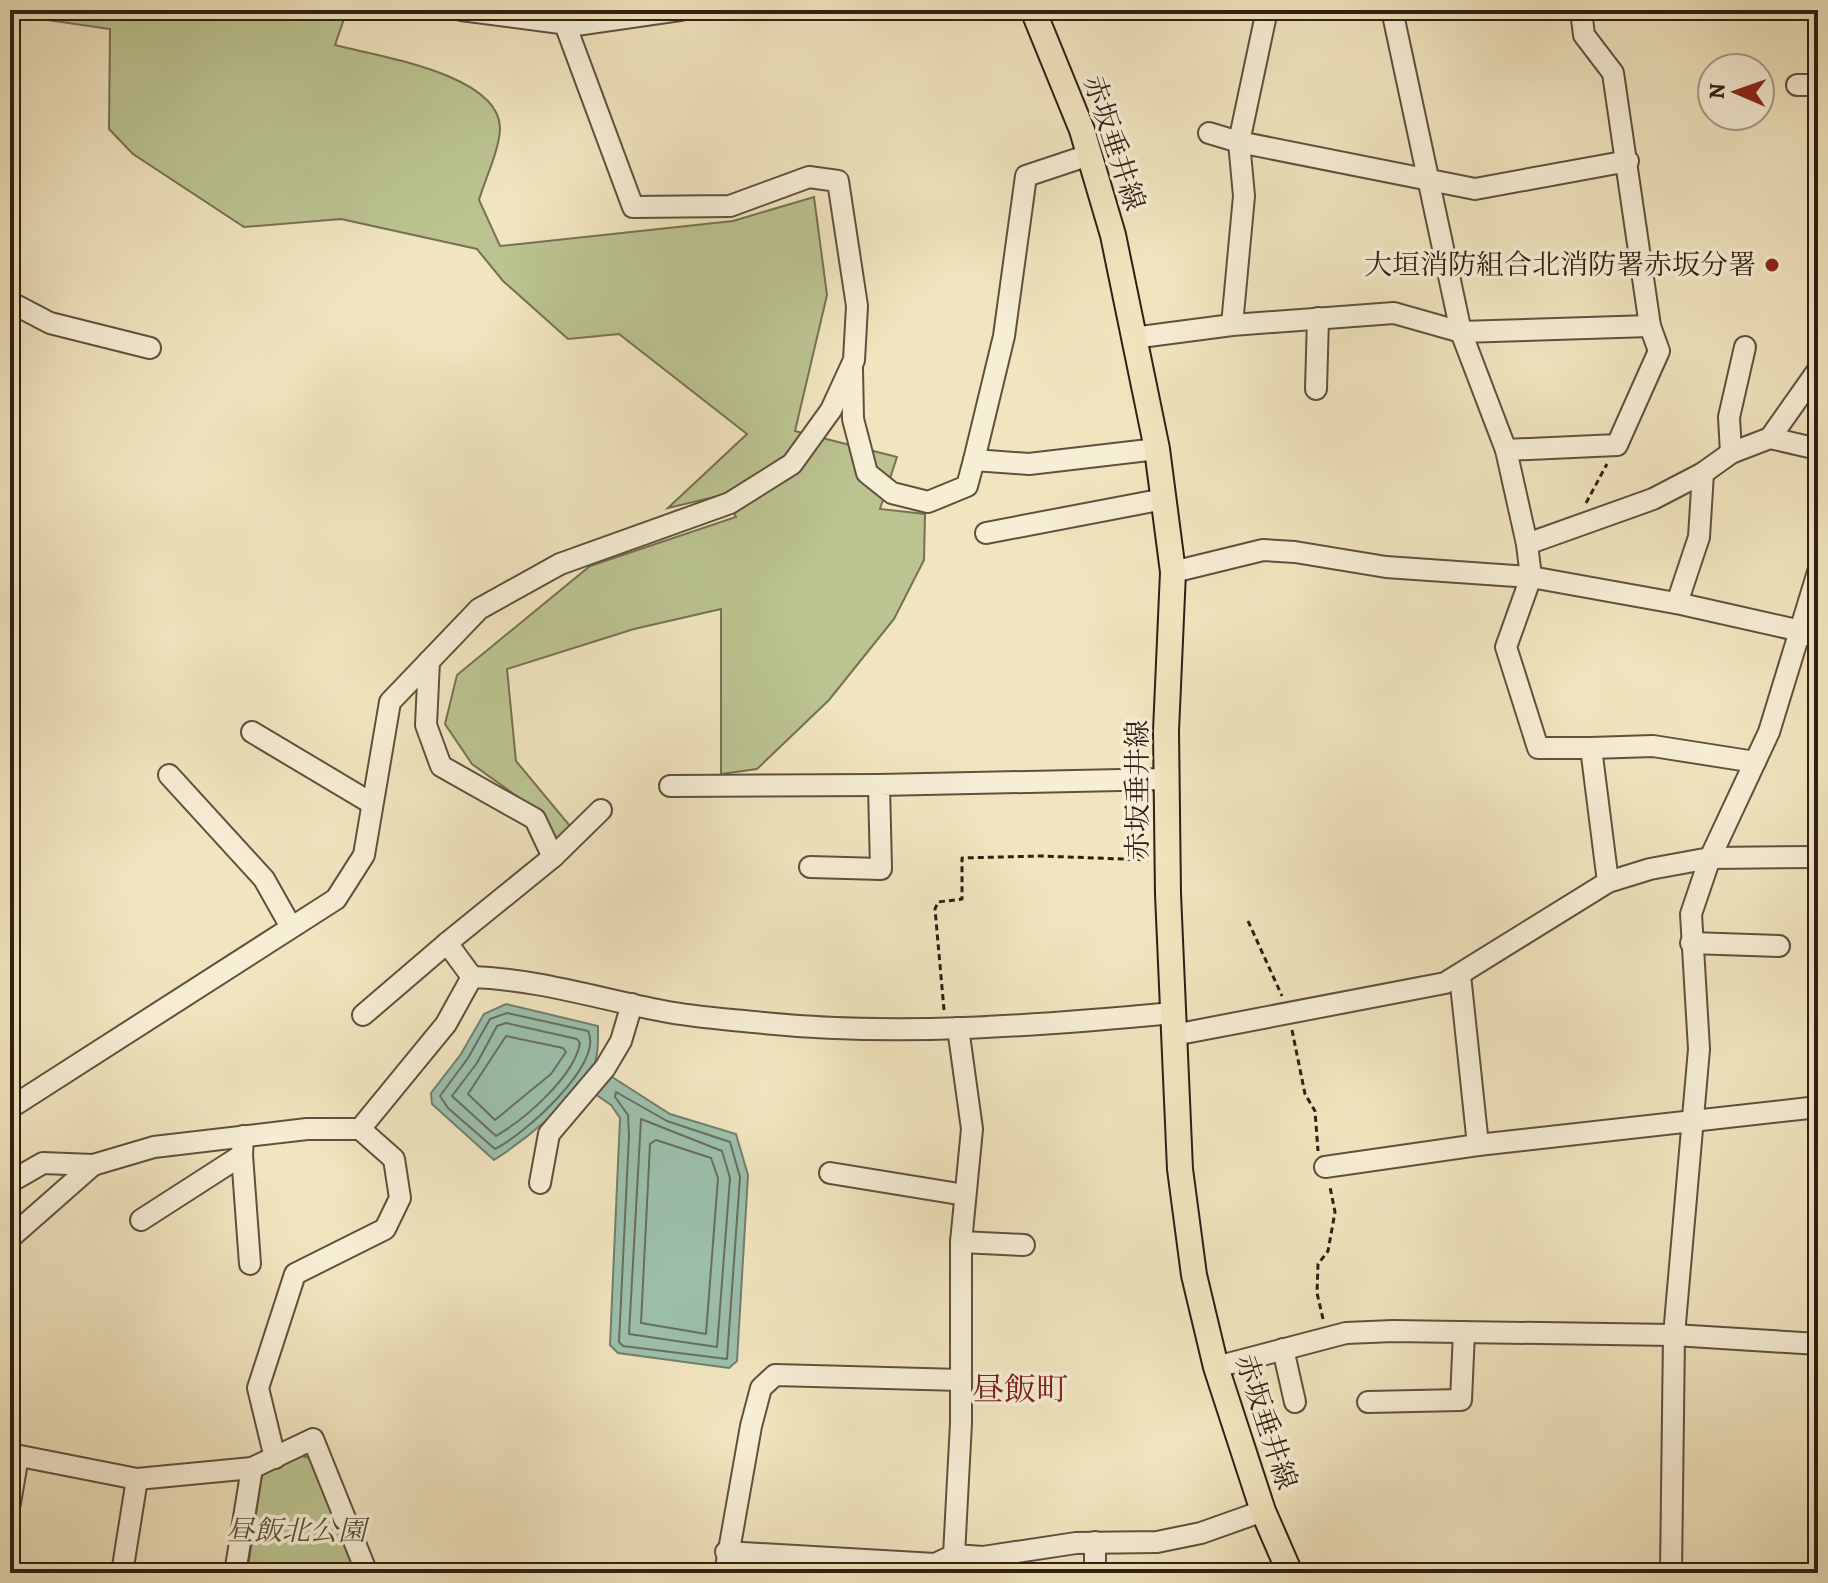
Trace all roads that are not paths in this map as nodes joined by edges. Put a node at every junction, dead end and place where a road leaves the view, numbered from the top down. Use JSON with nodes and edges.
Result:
{"nodes":[{"id":1,"x":461,"y":10,"type":"edge"},
{"id":2,"x":680,"y":10,"type":"edge"},
{"id":3,"x":1033,"y":10,"type":"edge"},
{"id":4,"x":1267,"y":10,"type":"edge"},
{"id":5,"x":1392,"y":10,"type":"edge"},
{"id":6,"x":1581,"y":10,"type":"edge"},
{"id":7,"x":511,"y":13,"type":"edge"},
{"id":8,"x":565,"y":24,"type":"junction"},
{"id":9,"x":1209,"y":133,"type":"dead end"},
{"id":10,"x":1239,"y":142,"type":"junction"},
{"id":11,"x":1089,"y":155,"type":"junction"},
{"id":12,"x":1628,"y":161,"type":"junction"},
{"id":13,"x":1426,"y":179,"type":"junction"},
{"id":14,"x":10,"y":302,"type":"edge"},
{"id":15,"x":1318,"y":318,"type":"junction"},
{"id":16,"x":1232,"y":325,"type":"junction"},
{"id":17,"x":1650,"y":326,"type":"junction"},
{"id":18,"x":1461,"y":332,"type":"junction"},
{"id":19,"x":1133,"y":338,"type":"junction"},
{"id":20,"x":1745,"y":347,"type":"dead end"},
{"id":21,"x":150,"y":348,"type":"dead end"},
{"id":22,"x":852,"y":365,"type":"junction"},
{"id":23,"x":1818,"y":370,"type":"edge"},
{"id":24,"x":1316,"y":389,"type":"dead end"},
{"id":25,"x":1770,"y":438,"type":"junction"},
{"id":26,"x":1157,"y":449,"type":"junction"},
{"id":27,"x":1818,"y":449,"type":"edge"},
{"id":28,"x":1506,"y":450,"type":"junction"},
{"id":29,"x":1731,"y":453,"type":"junction"},
{"id":30,"x":974,"y":460,"type":"junction"},
{"id":31,"x":1703,"y":473,"type":"junction"},
{"id":32,"x":1164,"y":499,"type":"junction"},
{"id":33,"x":986,"y":533,"type":"dead end"},
{"id":34,"x":1527,"y":544,"type":"junction"},
{"id":35,"x":1173,"y":572,"type":"junction"},
{"id":36,"x":1818,"y":572,"type":"edge"},
{"id":37,"x":1531,"y":577,"type":"junction"},
{"id":38,"x":1677,"y":603,"type":"junction"},
{"id":39,"x":1810,"y":636,"type":"edge"},
{"id":40,"x":429,"y":661,"type":"junction"},
{"id":41,"x":252,"y":732,"type":"dead end"},
{"id":42,"x":1591,"y":748,"type":"junction"},
{"id":43,"x":1755,"y":762,"type":"junction"},
{"id":44,"x":169,"y":775,"type":"dead end"},
{"id":45,"x":1167,"y":779,"type":"junction"},
{"id":46,"x":879,"y":785,"type":"junction"},
{"id":47,"x":670,"y":786,"type":"dead end"},
{"id":48,"x":371,"y":803,"type":"junction"},
{"id":49,"x":601,"y":810,"type":"dead end"},
{"id":50,"x":553,"y":857,"type":"junction"},
{"id":51,"x":1818,"y":857,"type":"edge"},
{"id":52,"x":1710,"y":858,"type":"junction"},
{"id":53,"x":810,"y":867,"type":"dead end"},
{"id":54,"x":1608,"y":882,"type":"junction"},
{"id":55,"x":291,"y":927,"type":"junction"},
{"id":56,"x":447,"y":943,"type":"junction"},
{"id":57,"x":1691,"y":943,"type":"junction"},
{"id":58,"x":1779,"y":946,"type":"dead end"},
{"id":59,"x":1460,"y":975,"type":"junction"},
{"id":60,"x":472,"y":977,"type":"junction"},
{"id":61,"x":632,"y":1004,"type":"junction"},
{"id":62,"x":363,"y":1015,"type":"dead end"},
{"id":63,"x":1174,"y":1024,"type":"junction"},
{"id":64,"x":952,"y":1028,"type":"junction"},
{"id":65,"x":1818,"y":1107,"type":"edge"},
{"id":66,"x":10,"y":1108,"type":"edge"},
{"id":67,"x":1694,"y":1119,"type":"junction"},
{"id":68,"x":360,"y":1129,"type":"junction"},
{"id":69,"x":1478,"y":1145,"type":"junction"},
{"id":70,"x":242,"y":1146,"type":"junction"},
{"id":71,"x":93,"y":1165,"type":"junction"},
{"id":72,"x":1325,"y":1167,"type":"road end"},
{"id":73,"x":830,"y":1173,"type":"dead end"},
{"id":74,"x":10,"y":1182,"type":"edge"},
{"id":75,"x":540,"y":1183,"type":"dead end"},
{"id":76,"x":965,"y":1195,"type":"junction"},
{"id":77,"x":141,"y":1220,"type":"dead end"},
{"id":78,"x":10,"y":1238,"type":"edge"},
{"id":79,"x":961,"y":1242,"type":"junction"},
{"id":80,"x":1024,"y":1245,"type":"dead end"},
{"id":81,"x":250,"y":1264,"type":"dead end"},
{"id":82,"x":1464,"y":1332,"type":"junction"},
{"id":83,"x":1674,"y":1335,"type":"junction"},
{"id":84,"x":1818,"y":1344,"type":"edge"},
{"id":85,"x":1283,"y":1349,"type":"junction"},
{"id":86,"x":1216,"y":1367,"type":"junction"},
{"id":87,"x":961,"y":1380,"type":"junction"},
{"id":88,"x":1295,"y":1402,"type":"dead end"},
{"id":89,"x":1368,"y":1402,"type":"dead end"},
{"id":90,"x":14,"y":1455,"type":"edge"},
{"id":91,"x":275,"y":1458,"type":"junction"},
{"id":92,"x":252,"y":1468,"type":"junction"},
{"id":93,"x":137,"y":1479,"type":"junction"},
{"id":94,"x":10,"y":1503,"type":"edge"},
{"id":95,"x":1263,"y":1511,"type":"junction"},
{"id":96,"x":1095,"y":1542,"type":"junction"},
{"id":97,"x":726,"y":1552,"type":"junction"},
{"id":98,"x":954,"y":1555,"type":"junction"},
{"id":99,"x":934,"y":1568,"type":"edge"},
{"id":100,"x":122,"y":1573,"type":"edge"},
{"id":101,"x":235,"y":1573,"type":"edge"},
{"id":102,"x":367,"y":1573,"type":"edge"},
{"id":103,"x":725,"y":1573,"type":"edge"},
{"id":104,"x":1095,"y":1573,"type":"edge"},
{"id":105,"x":1290,"y":1573,"type":"edge"},
{"id":106,"x":1671,"y":1573,"type":"edge"}],
"edges":[{"from":1,"to":7,"type":"street"},
{"from":2,"to":8,"type":"street"},
{"from":3,"to":11,"type":"main road","name":"赤坂垂井線"},
{"from":4,"to":10,"type":"street"},
{"from":5,"to":13,"type":"street"},
{"from":6,"to":12,"type":"street"},
{"from":7,"to":8,"type":"street"},
{"from":8,"to":22,"type":"street"},
{"from":9,"to":10,"type":"street"},
{"from":10,"to":13,"type":"street"},
{"from":10,"to":16,"type":"street"},
{"from":11,"to":19,"type":"main road","name":"赤坂垂井線"},
{"from":11,"to":30,"type":"street"},
{"from":12,"to":13,"type":"street"},
{"from":12,"to":17,"type":"street"},
{"from":13,"to":18,"type":"street"},
{"from":14,"to":21,"type":"street"},
{"from":15,"to":16,"type":"street"},
{"from":15,"to":18,"type":"street"},
{"from":15,"to":24,"type":"street"},
{"from":16,"to":19,"type":"street"},
{"from":17,"to":18,"type":"street"},
{"from":17,"to":28,"type":"street"},
{"from":18,"to":28,"type":"street"},
{"from":19,"to":26,"type":"main road","name":"赤坂垂井線"},
{"from":20,"to":29,"type":"street"},
{"from":22,"to":30,"type":"street"},
{"from":22,"to":40,"type":"street"},
{"from":23,"to":25,"type":"street"},
{"from":25,"to":27,"type":"street"},
{"from":25,"to":29,"type":"street"},
{"from":26,"to":30,"type":"street"},
{"from":26,"to":32,"type":"main road","name":"赤坂垂井線"},
{"from":28,"to":34,"type":"street"},
{"from":29,"to":31,"type":"street"},
{"from":31,"to":34,"type":"street"},
{"from":31,"to":38,"type":"street"},
{"from":32,"to":33,"type":"street"},
{"from":32,"to":35,"type":"main road","name":"赤坂垂井線"},
{"from":34,"to":37,"type":"street"},
{"from":35,"to":37,"type":"street"},
{"from":35,"to":45,"type":"main road","name":"赤坂垂井線"},
{"from":36,"to":39,"type":"street"},
{"from":37,"to":38,"type":"street"},
{"from":37,"to":42,"type":"street"},
{"from":38,"to":39,"type":"street"},
{"from":39,"to":43,"type":"street"},
{"from":40,"to":48,"type":"street"},
{"from":40,"to":50,"type":"street"},
{"from":41,"to":48,"type":"street"},
{"from":42,"to":43,"type":"street"},
{"from":42,"to":54,"type":"street"},
{"from":43,"to":52,"type":"street"},
{"from":44,"to":55,"type":"street"},
{"from":45,"to":46,"type":"street"},
{"from":45,"to":63,"type":"main road","name":"赤坂垂井線"},
{"from":46,"to":47,"type":"street"},
{"from":46,"to":53,"type":"street"},
{"from":48,"to":55,"type":"street"},
{"from":49,"to":50,"type":"street"},
{"from":50,"to":56,"type":"street"},
{"from":51,"to":52,"type":"street"},
{"from":52,"to":54,"type":"street"},
{"from":52,"to":57,"type":"street"},
{"from":54,"to":59,"type":"street"},
{"from":55,"to":66,"type":"street"},
{"from":56,"to":60,"type":"street"},
{"from":56,"to":62,"type":"street"},
{"from":57,"to":58,"type":"street"},
{"from":57,"to":67,"type":"street"},
{"from":59,"to":63,"type":"street"},
{"from":59,"to":69,"type":"street"},
{"from":60,"to":61,"type":"street"},
{"from":60,"to":68,"type":"street"},
{"from":61,"to":64,"type":"street"},
{"from":61,"to":75,"type":"street"},
{"from":63,"to":64,"type":"street"},
{"from":63,"to":86,"type":"main road","name":"赤坂垂井線"},
{"from":64,"to":76,"type":"street"},
{"from":65,"to":67,"type":"street"},
{"from":67,"to":69,"type":"street"},
{"from":67,"to":83,"type":"street"},
{"from":68,"to":70,"type":"street"},
{"from":68,"to":91,"type":"street"},
{"from":69,"to":72,"type":"street"},
{"from":70,"to":71,"type":"street"},
{"from":70,"to":77,"type":"street"},
{"from":70,"to":81,"type":"street"},
{"from":71,"to":74,"type":"street"},
{"from":71,"to":78,"type":"street"},
{"from":73,"to":76,"type":"street"},
{"from":76,"to":79,"type":"street"},
{"from":79,"to":80,"type":"street"},
{"from":79,"to":87,"type":"street"},
{"from":82,"to":83,"type":"street"},
{"from":82,"to":85,"type":"street"},
{"from":82,"to":89,"type":"street"},
{"from":83,"to":84,"type":"street"},
{"from":83,"to":106,"type":"street"},
{"from":85,"to":86,"type":"street"},
{"from":85,"to":88,"type":"street"},
{"from":86,"to":95,"type":"main road","name":"赤坂垂井線"},
{"from":87,"to":97,"type":"street"},
{"from":87,"to":98,"type":"street"},
{"from":90,"to":93,"type":"street"},
{"from":90,"to":94,"type":"street"},
{"from":91,"to":92,"type":"street"},
{"from":91,"to":102,"type":"street"},
{"from":92,"to":93,"type":"street"},
{"from":92,"to":101,"type":"street"},
{"from":93,"to":100,"type":"street"},
{"from":95,"to":96,"type":"street"},
{"from":95,"to":105,"type":"main road","name":"赤坂垂井線"},
{"from":96,"to":98,"type":"street"},
{"from":96,"to":104,"type":"street"},
{"from":97,"to":99,"type":"street"},
{"from":97,"to":103,"type":"street"},
{"from":98,"to":99,"type":"street"}]}
